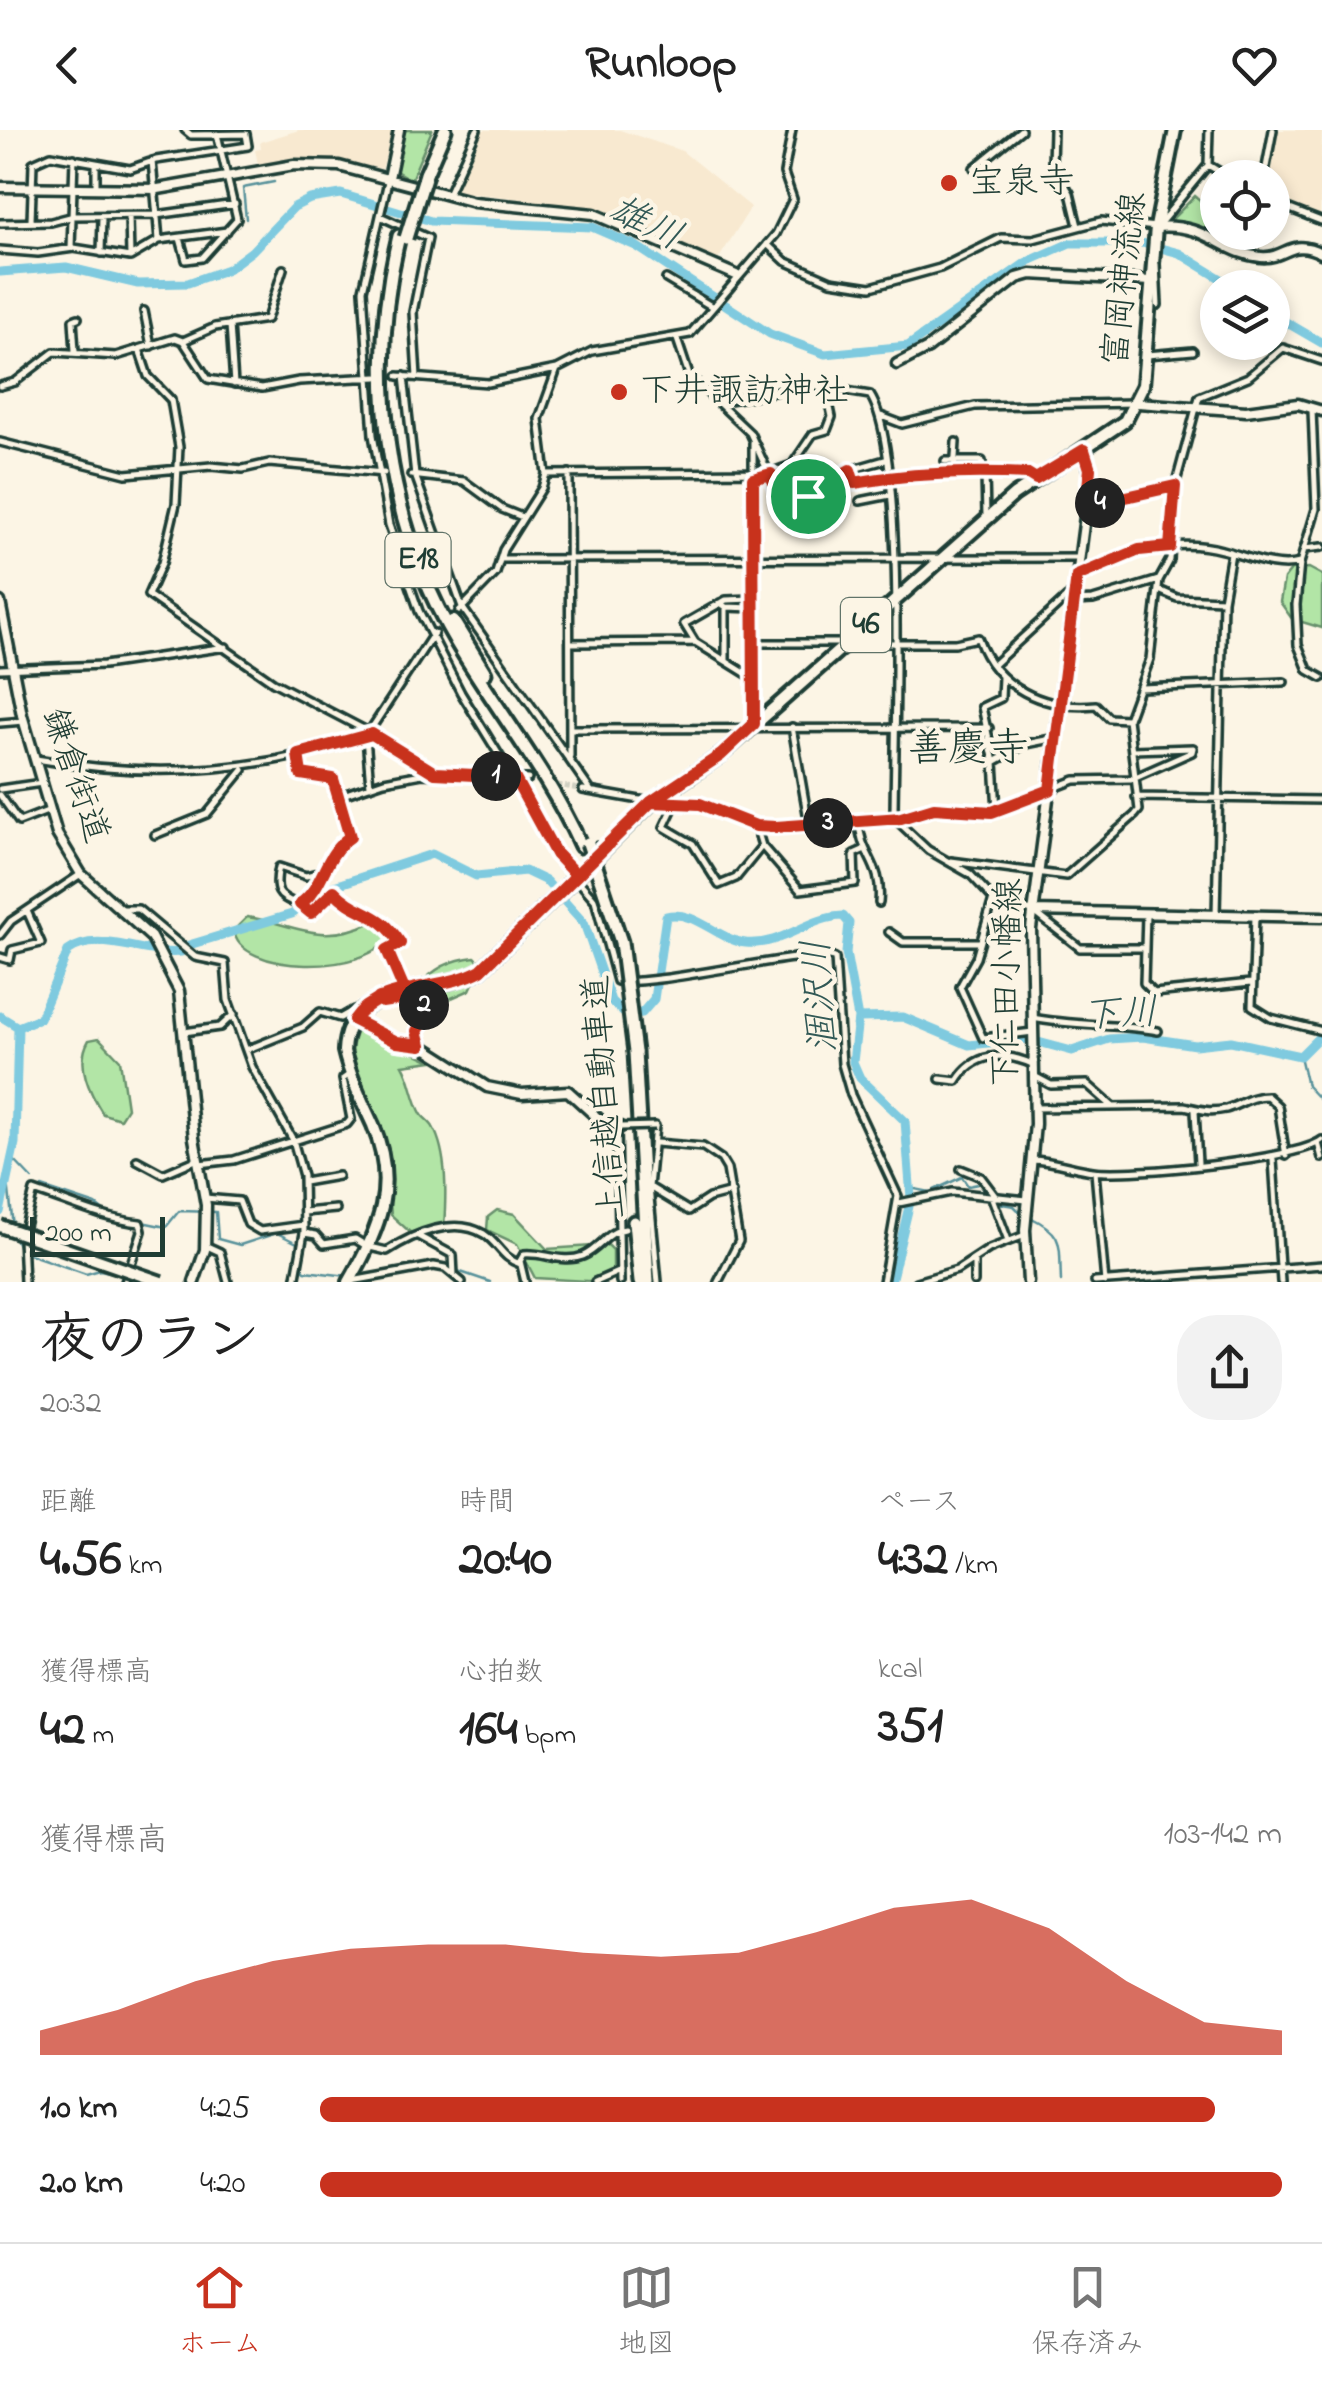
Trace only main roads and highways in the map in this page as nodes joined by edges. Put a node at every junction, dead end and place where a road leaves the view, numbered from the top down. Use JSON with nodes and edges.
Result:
{"nodes":[{"id":1,"x":437,"y":130,"type":"edge"},
{"id":2,"x":445,"y":130,"type":"edge"},
{"id":3,"x":1174,"y":130,"type":"edge"},
{"id":4,"x":422,"y":173,"type":"junction"},
{"id":5,"x":631,"y":1052,"type":"junction"},
{"id":6,"x":0,"y":1226,"type":"edge"},
{"id":7,"x":161,"y":1282,"type":"edge"},
{"id":8,"x":349,"y":1282,"type":"edge"},
{"id":9,"x":640,"y":1282,"type":"edge"},
{"id":10,"x":648,"y":1282,"type":"edge"}],
"edges":[{"from":1,"to":4,"type":"highway","name":"上信越自動車道","number":"E18"},
{"from":2,"to":4,"type":"highway","name":"上信越自動車道","number":"E18"},
{"from":3,"to":8,"type":"main road","name":"富岡神流線","number":"46"},
{"from":4,"to":5,"type":"highway","name":"上信越自動車道","number":"E18","bridge":true},
{"from":5,"to":9,"type":"highway","name":"上信越自動車道","number":"E18"},
{"from":5,"to":10,"type":"highway","name":"上信越自動車道","number":"E18"},
{"from":6,"to":7,"type":"main road","bridge":true}]}
